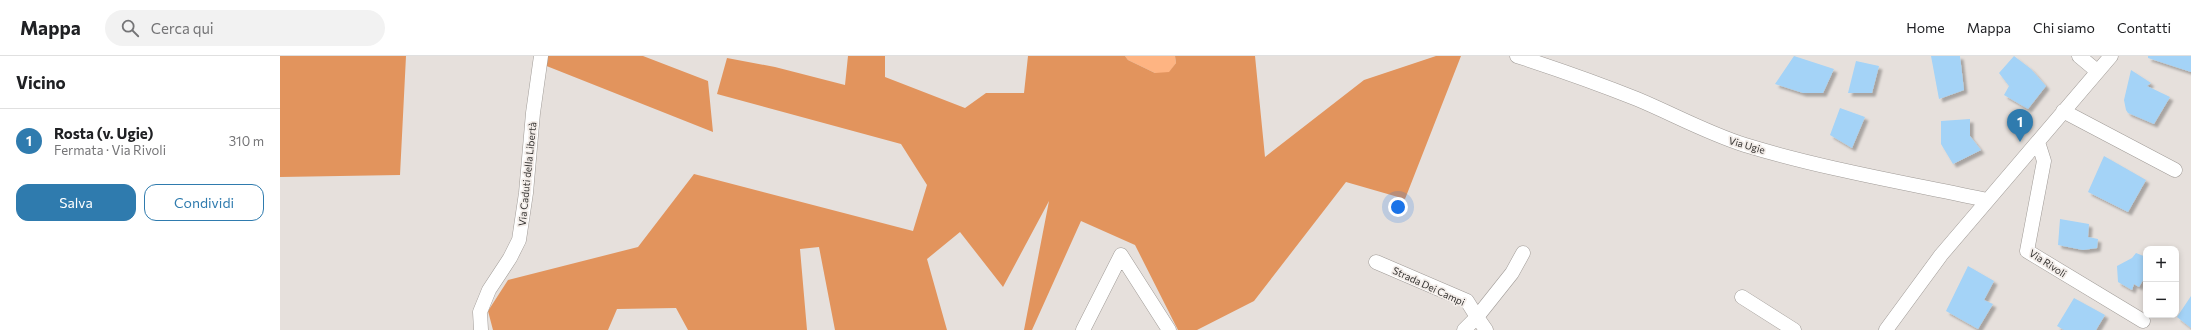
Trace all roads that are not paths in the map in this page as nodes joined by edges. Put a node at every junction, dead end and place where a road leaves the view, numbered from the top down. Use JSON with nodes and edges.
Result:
{"nodes":[{"id":1,"x":541,"y":56,"type":"edge"},
{"id":2,"x":1517,"y":56,"type":"edge"},
{"id":3,"x":2079,"y":56,"type":"edge"},
{"id":4,"x":2111,"y":56,"type":"edge"},
{"id":5,"x":2097,"y":71,"type":"junction"},
{"id":6,"x":2063,"y":112,"type":"junction"},
{"id":7,"x":2038,"y":142,"type":"junction"},
{"id":8,"x":2175,"y":170,"type":"dead end"},
{"id":9,"x":1988,"y":200,"type":"junction"},
{"id":10,"x":1523,"y":253,"type":"dead end"},
{"id":11,"x":1376,"y":262,"type":"dead end"},
{"id":12,"x":1742,"y":297,"type":"dead end"},
{"id":13,"x":1477,"y":317,"type":"junction"},
{"id":14,"x":2143,"y":321,"type":"dead end"},
{"id":15,"x":481,"y":330,"type":"edge"},
{"id":16,"x":1083,"y":330,"type":"edge"},
{"id":17,"x":1169,"y":330,"type":"edge"},
{"id":18,"x":1464,"y":330,"type":"edge"},
{"id":19,"x":1486,"y":330,"type":"edge"},
{"id":20,"x":1794,"y":330,"type":"edge"},
{"id":21,"x":1886,"y":330,"type":"edge"}],
"edges":[{"from":1,"to":15,"type":"street","name":"Via Caduti della Libertà"},
{"from":2,"to":9,"type":"street","name":"Via Ugie"},
{"from":3,"to":5,"type":"street"},
{"from":4,"to":5,"type":"street"},
{"from":5,"to":6,"type":"street"},
{"from":6,"to":7,"type":"street"},
{"from":6,"to":8,"type":"street"},
{"from":7,"to":9,"type":"street"},
{"from":7,"to":14,"type":"street","name":"Via Rivoli"},
{"from":9,"to":21,"type":"street"},
{"from":10,"to":13,"type":"street"},
{"from":11,"to":13,"type":"street","name":"Strada Dei Campi"},
{"from":12,"to":20,"type":"street"},
{"from":13,"to":18,"type":"street"},
{"from":13,"to":19,"type":"street","name":"Strada Dei Campi"},
{"from":16,"to":17,"type":"street"}]}
